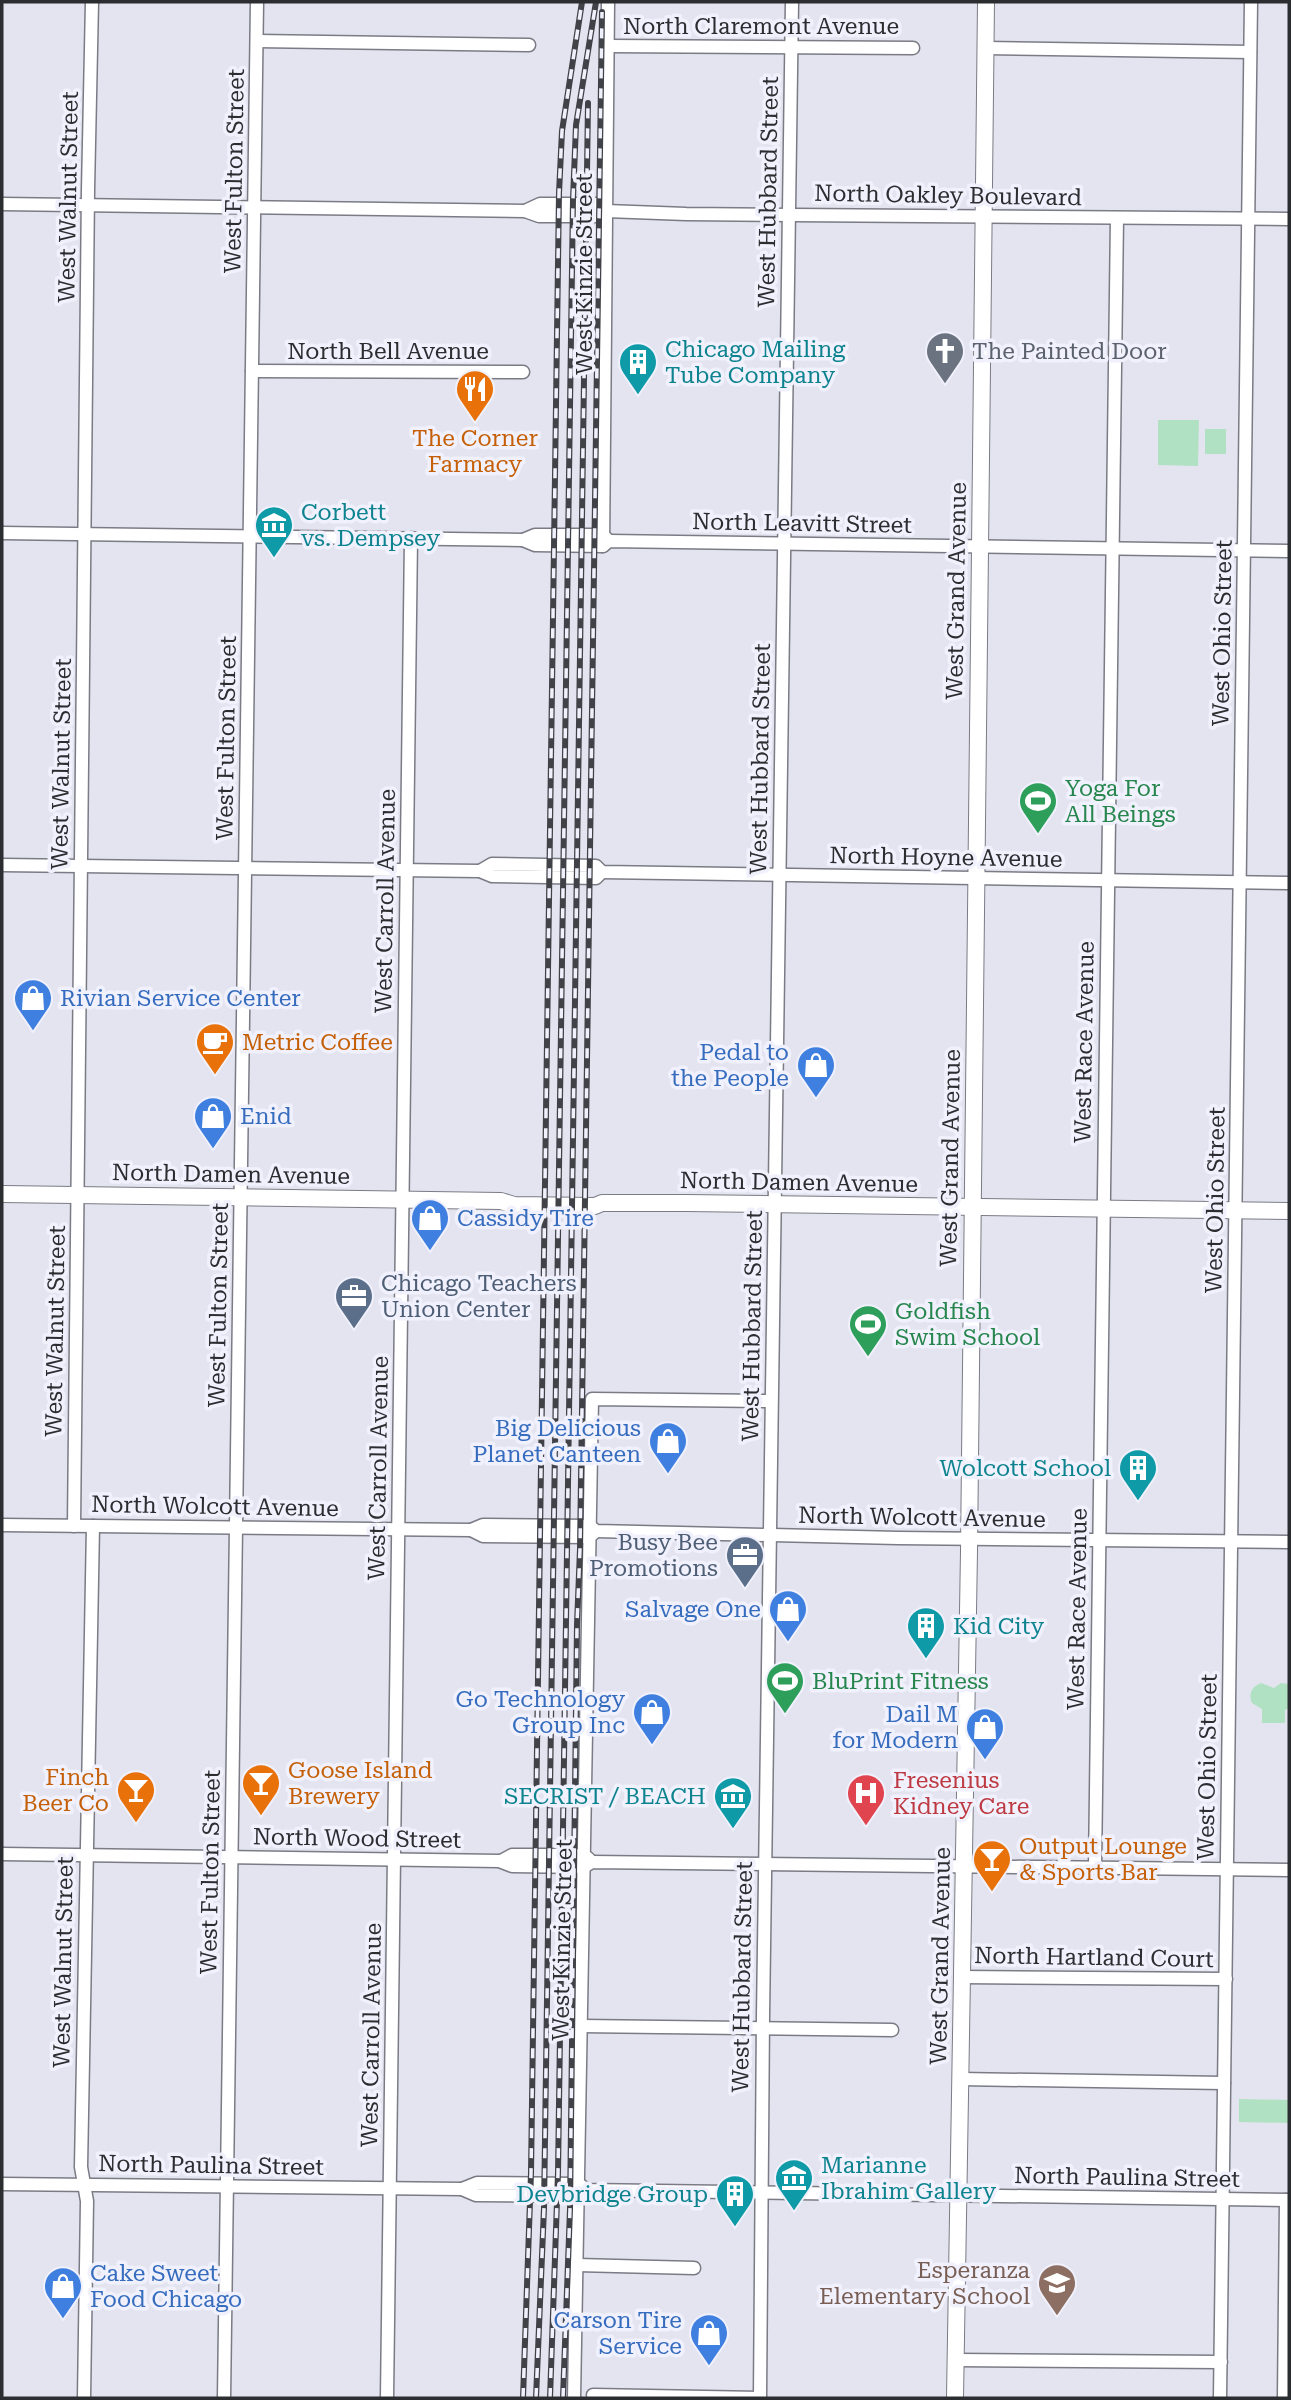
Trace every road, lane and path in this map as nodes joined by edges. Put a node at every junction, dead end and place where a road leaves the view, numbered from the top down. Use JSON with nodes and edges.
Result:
{"nodes":[{"id":1,"x":92,"y":2,"type":"edge"},
{"id":2,"x":257,"y":2,"type":"edge"},
{"id":3,"x":608,"y":2,"type":"edge"},
{"id":4,"x":792,"y":2,"type":"edge"},
{"id":5,"x":986,"y":2,"type":"edge"},
{"id":6,"x":1251,"y":2,"type":"edge"},
{"id":7,"x":257,"y":41,"type":"junction"},
{"id":8,"x":529,"y":45,"type":"dead end"},
{"id":9,"x":608,"y":46,"type":"junction"},
{"id":10,"x":791,"y":46,"type":"junction"},
{"id":11,"x":913,"y":48,"type":"dead end"},
{"id":12,"x":985,"y":48,"type":"junction"},
{"id":13,"x":1250,"y":52,"type":"junction"},
{"id":14,"x":2,"y":204,"type":"edge"},
{"id":15,"x":88,"y":206,"type":"junction"},
{"id":16,"x":255,"y":208,"type":"junction"},
{"id":17,"x":606,"y":211,"type":"junction"},
{"id":18,"x":789,"y":215,"type":"junction"},
{"id":19,"x":983,"y":217,"type":"junction"},
{"id":20,"x":1117,"y":218,"type":"junction"},
{"id":21,"x":1248,"y":219,"type":"junction"},
{"id":22,"x":1289,"y":219,"type":"edge"},
{"id":23,"x":252,"y":371,"type":"junction"},
{"id":24,"x":523,"y":372,"type":"dead end"},
{"id":25,"x":2,"y":533,"type":"edge"},
{"id":26,"x":85,"y":534,"type":"junction"},
{"id":27,"x":250,"y":536,"type":"junction"},
{"id":28,"x":411,"y":538,"type":"junction"},
{"id":29,"x":605,"y":541,"type":"junction"},
{"id":30,"x":784,"y":544,"type":"junction"},
{"id":31,"x":980,"y":547,"type":"junction"},
{"id":32,"x":1113,"y":548,"type":"junction"},
{"id":33,"x":1244,"y":550,"type":"junction"},
{"id":34,"x":1289,"y":551,"type":"edge"},
{"id":35,"x":2,"y":865,"type":"edge"},
{"id":36,"x":81,"y":866,"type":"junction"},
{"id":37,"x":246,"y":868,"type":"junction"},
{"id":38,"x":407,"y":870,"type":"junction"},
{"id":39,"x":779,"y":876,"type":"junction"},
{"id":40,"x":976,"y":879,"type":"junction"},
{"id":41,"x":1107,"y":881,"type":"junction"},
{"id":42,"x":1240,"y":882,"type":"junction"},
{"id":43,"x":1289,"y":883,"type":"edge"},
{"id":44,"x":2,"y":1194,"type":"edge"},
{"id":45,"x":77,"y":1195,"type":"junction"},
{"id":46,"x":241,"y":1197,"type":"junction"},
{"id":47,"x":402,"y":1199,"type":"junction"},
{"id":48,"x":774,"y":1205,"type":"junction"},
{"id":49,"x":972,"y":1208,"type":"junction"},
{"id":50,"x":1103,"y":1209,"type":"junction"},
{"id":51,"x":1236,"y":1211,"type":"junction"},
{"id":52,"x":1289,"y":1211,"type":"edge"},
{"id":53,"x":771,"y":1401,"type":"junction"},
{"id":54,"x":2,"y":1525,"type":"edge"},
{"id":55,"x":74,"y":1526,"type":"junction"},
{"id":56,"x":93,"y":1526,"type":"junction"},
{"id":57,"x":236,"y":1527,"type":"junction"},
{"id":58,"x":398,"y":1529,"type":"junction"},
{"id":59,"x":592,"y":1531,"type":"junction"},
{"id":60,"x":770,"y":1535,"type":"junction"},
{"id":61,"x":969,"y":1539,"type":"junction"},
{"id":62,"x":1099,"y":1540,"type":"junction"},
{"id":63,"x":1231,"y":1542,"type":"junction"},
{"id":64,"x":1289,"y":1542,"type":"edge"},
{"id":65,"x":2,"y":1854,"type":"edge"},
{"id":66,"x":86,"y":1855,"type":"junction"},
{"id":67,"x":232,"y":1857,"type":"junction"},
{"id":68,"x":394,"y":1859,"type":"junction"},
{"id":69,"x":587,"y":1861,"type":"junction"},
{"id":70,"x":765,"y":1863,"type":"junction"},
{"id":71,"x":964,"y":1866,"type":"junction"},
{"id":72,"x":1095,"y":1867,"type":"junction"},
{"id":73,"x":1227,"y":1869,"type":"junction"},
{"id":74,"x":1289,"y":1870,"type":"edge"},
{"id":75,"x":962,"y":1977,"type":"junction"},
{"id":76,"x":1226,"y":1979,"type":"junction"},
{"id":77,"x":581,"y":2026,"type":"junction"},
{"id":78,"x":762,"y":2029,"type":"junction"},
{"id":79,"x":892,"y":2031,"type":"dead end"},
{"id":80,"x":960,"y":2079,"type":"junction"},
{"id":81,"x":1224,"y":2083,"type":"junction"},
{"id":82,"x":2,"y":2184,"type":"edge"},
{"id":83,"x":84,"y":2185,"type":"junction"},
{"id":84,"x":227,"y":2186,"type":"junction"},
{"id":85,"x":390,"y":2188,"type":"junction"},
{"id":86,"x":581,"y":2190,"type":"junction"},
{"id":87,"x":761,"y":2193,"type":"junction"},
{"id":88,"x":959,"y":2196,"type":"junction"},
{"id":89,"x":1223,"y":2199,"type":"junction"},
{"id":90,"x":1288,"y":2200,"type":"edge"},
{"id":91,"x":577,"y":2265,"type":"junction"},
{"id":92,"x":694,"y":2267,"type":"dead end"},
{"id":93,"x":956,"y":2360,"type":"junction"},
{"id":94,"x":1221,"y":2362,"type":"junction"},
{"id":95,"x":593,"y":2395,"type":"dead end"},
{"id":96,"x":84,"y":2398,"type":"edge"},
{"id":97,"x":224,"y":2398,"type":"edge"},
{"id":98,"x":387,"y":2398,"type":"edge"},
{"id":99,"x":573,"y":2398,"type":"edge"},
{"id":100,"x":760,"y":2398,"type":"edge"},
{"id":101,"x":955,"y":2398,"type":"edge"},
{"id":102,"x":1220,"y":2398,"type":"edge"},
{"id":103,"x":1284,"y":2398,"type":"edge"}],
"edges":[{"from":1,"to":15,"type":"street","name":"West Walnut Street"},
{"from":2,"to":7,"type":"street","name":"West Fulton Street"},
{"from":3,"to":9,"type":"street","name":"West Kinzie Street"},
{"from":4,"to":10,"type":"street","name":"West Hubbard Street"},
{"from":5,"to":12,"type":"main road","name":"West Grand Avenue"},
{"from":6,"to":13,"type":"street","name":"West Ohio Street"},
{"from":7,"to":8,"type":"street"},
{"from":7,"to":16,"type":"street","name":"West Fulton Street"},
{"from":9,"to":10,"type":"street","name":"North Claremont Avenue"},
{"from":9,"to":17,"type":"street","name":"West Kinzie Street"},
{"from":10,"to":11,"type":"street","name":"North Claremont Avenue"},
{"from":10,"to":18,"type":"street","name":"West Hubbard Street"},
{"from":12,"to":13,"type":"street"},
{"from":12,"to":19,"type":"main road","name":"West Grand Avenue"},
{"from":13,"to":21,"type":"street","name":"West Ohio Street"},
{"from":14,"to":15,"type":"street","name":"North Oakley Boulevard"},
{"from":15,"to":16,"type":"street","name":"North Oakley Boulevard"},
{"from":15,"to":26,"type":"street","name":"West Walnut Street"},
{"from":16,"to":17,"type":"street","name":"North Oakley Boulevard"},
{"from":16,"to":23,"type":"street","name":"West Fulton Street"},
{"from":17,"to":18,"type":"street","name":"North Oakley Boulevard"},
{"from":17,"to":29,"type":"street","name":"West Kinzie Street"},
{"from":18,"to":19,"type":"street","name":"North Oakley Boulevard"},
{"from":18,"to":30,"type":"street","name":"West Hubbard Street"},
{"from":19,"to":20,"type":"street","name":"North Oakley Boulevard"},
{"from":19,"to":31,"type":"main road","name":"West Grand Avenue"},
{"from":20,"to":21,"type":"street","name":"North Oakley Boulevard"},
{"from":20,"to":32,"type":"street","name":"West Race Avenue"},
{"from":21,"to":22,"type":"street","name":"North Oakley Boulevard"},
{"from":21,"to":33,"type":"street","name":"West Ohio Street"},
{"from":23,"to":24,"type":"street","name":"North Bell Avenue"},
{"from":23,"to":27,"type":"street","name":"West Fulton Street"},
{"from":25,"to":26,"type":"street","name":"North Leavitt Street"},
{"from":26,"to":27,"type":"street","name":"North Leavitt Street"},
{"from":26,"to":36,"type":"street","name":"West Walnut Street"},
{"from":27,"to":28,"type":"street","name":"North Leavitt Street"},
{"from":27,"to":37,"type":"street","name":"West Fulton Street"},
{"from":28,"to":29,"type":"street","name":"North Leavitt Street"},
{"from":28,"to":38,"type":"street","name":"West Carroll Avenue"},
{"from":29,"to":30,"type":"street","name":"North Leavitt Street"},
{"from":30,"to":31,"type":"street","name":"North Leavitt Street"},
{"from":30,"to":39,"type":"street","name":"West Hubbard Street"},
{"from":31,"to":32,"type":"street","name":"North Leavitt Street"},
{"from":31,"to":40,"type":"main road","name":"West Grand Avenue"},
{"from":32,"to":33,"type":"street","name":"North Leavitt Street"},
{"from":32,"to":41,"type":"street","name":"West Race Avenue"},
{"from":33,"to":34,"type":"street","name":"North Leavitt Street"},
{"from":33,"to":42,"type":"street","name":"West Ohio Street"},
{"from":35,"to":36,"type":"street","name":"North Hoyne Avenue"},
{"from":36,"to":37,"type":"street","name":"North Hoyne Avenue"},
{"from":36,"to":45,"type":"street","name":"West Walnut Street"},
{"from":37,"to":38,"type":"street","name":"North Hoyne Avenue"},
{"from":37,"to":46,"type":"street","name":"West Fulton Street"},
{"from":38,"to":39,"type":"street","name":"North Hoyne Avenue"},
{"from":38,"to":47,"type":"street","name":"West Carroll Avenue"},
{"from":39,"to":40,"type":"street","name":"North Hoyne Avenue"},
{"from":39,"to":48,"type":"street","name":"West Hubbard Street"},
{"from":40,"to":41,"type":"street","name":"North Hoyne Avenue"},
{"from":40,"to":49,"type":"main road","name":"West Grand Avenue"},
{"from":41,"to":42,"type":"street","name":"North Hoyne Avenue"},
{"from":41,"to":50,"type":"street","name":"West Race Avenue"},
{"from":42,"to":43,"type":"street","name":"North Hoyne Avenue"},
{"from":42,"to":51,"type":"street","name":"West Ohio Street"},
{"from":44,"to":45,"type":"main road","name":"North Damen Avenue"},
{"from":45,"to":46,"type":"main road","name":"North Damen Avenue"},
{"from":45,"to":55,"type":"street","name":"West Walnut Street"},
{"from":46,"to":47,"type":"main road","name":"North Damen Avenue"},
{"from":46,"to":57,"type":"street","name":"West Fulton Street"},
{"from":47,"to":48,"type":"main road","name":"North Damen Avenue"},
{"from":47,"to":58,"type":"street","name":"West Carroll Avenue"},
{"from":48,"to":49,"type":"main road","name":"North Damen Avenue"},
{"from":48,"to":53,"type":"street","name":"West Hubbard Street"},
{"from":49,"to":50,"type":"main road","name":"North Damen Avenue"},
{"from":49,"to":61,"type":"main road","name":"West Grand Avenue"},
{"from":50,"to":51,"type":"main road","name":"North Damen Avenue"},
{"from":50,"to":62,"type":"street","name":"West Race Avenue"},
{"from":51,"to":52,"type":"main road","name":"North Damen Avenue"},
{"from":51,"to":63,"type":"street","name":"West Ohio Street"},
{"from":53,"to":59,"type":"street","name":"West Kinzie Street"},
{"from":53,"to":60,"type":"street","name":"West Hubbard Street"},
{"from":54,"to":55,"type":"street","name":"North Wolcott Avenue"},
{"from":55,"to":56,"type":"street","name":"North Wolcott Avenue"},
{"from":56,"to":57,"type":"street","name":"North Wolcott Avenue"},
{"from":56,"to":66,"type":"street","name":"West Walnut Street"},
{"from":57,"to":58,"type":"street","name":"North Wolcott Avenue"},
{"from":57,"to":67,"type":"street","name":"West Fulton Street"},
{"from":58,"to":59,"type":"street","name":"North Wolcott Avenue"},
{"from":58,"to":68,"type":"street","name":"West Carroll Avenue"},
{"from":59,"to":60,"type":"street","name":"North Wolcott Avenue"},
{"from":59,"to":69,"type":"street","name":"West Kinzie Street"},
{"from":60,"to":61,"type":"street","name":"North Wolcott Avenue"},
{"from":60,"to":70,"type":"street","name":"West Hubbard Street"},
{"from":61,"to":62,"type":"street","name":"North Wolcott Avenue"},
{"from":61,"to":71,"type":"main road","name":"West Grand Avenue"},
{"from":62,"to":63,"type":"street","name":"North Wolcott Avenue"},
{"from":62,"to":72,"type":"street","name":"West Race Avenue"},
{"from":63,"to":64,"type":"street","name":"North Wolcott Avenue"},
{"from":63,"to":73,"type":"street","name":"West Ohio Street"},
{"from":65,"to":66,"type":"street","name":"North Wood Street"},
{"from":66,"to":67,"type":"street","name":"North Wood Street"},
{"from":66,"to":83,"type":"street","name":"West Walnut Street"},
{"from":67,"to":68,"type":"street","name":"North Wood Street"},
{"from":67,"to":84,"type":"street","name":"West Fulton Street"},
{"from":68,"to":69,"type":"street","name":"North Wood Street"},
{"from":68,"to":85,"type":"street","name":"West Carroll Avenue"},
{"from":69,"to":70,"type":"street","name":"North Wood Street"},
{"from":69,"to":77,"type":"street","name":"West Kinzie Street"},
{"from":70,"to":71,"type":"street","name":"North Wood Street"},
{"from":70,"to":78,"type":"street","name":"West Hubbard Street"},
{"from":71,"to":72,"type":"street","name":"North Wood Street"},
{"from":71,"to":75,"type":"main road","name":"West Grand Avenue"},
{"from":72,"to":73,"type":"street","name":"North Wood Street"},
{"from":73,"to":74,"type":"street","name":"North Wood Street"},
{"from":73,"to":76,"type":"street","name":"West Ohio Street"},
{"from":75,"to":76,"type":"street","name":"North Hartland Court"},
{"from":75,"to":80,"type":"main road","name":"West Grand Avenue"},
{"from":76,"to":81,"type":"street","name":"West Ohio Street"},
{"from":77,"to":78,"type":"street"},
{"from":77,"to":86,"type":"street","name":"West Kinzie Street"},
{"from":78,"to":79,"type":"street"},
{"from":78,"to":87,"type":"street","name":"West Hubbard Street"},
{"from":80,"to":81,"type":"street"},
{"from":80,"to":88,"type":"main road","name":"West Grand Avenue"},
{"from":81,"to":89,"type":"street","name":"West Ohio Street"},
{"from":82,"to":83,"type":"street","name":"North Paulina Street"},
{"from":83,"to":84,"type":"street","name":"North Paulina Street"},
{"from":83,"to":96,"type":"street","name":"West Walnut Street"},
{"from":84,"to":85,"type":"street","name":"North Paulina Street"},
{"from":84,"to":97,"type":"street","name":"West Fulton Street"},
{"from":85,"to":86,"type":"street","name":"North Paulina Street"},
{"from":85,"to":98,"type":"street","name":"West Carroll Avenue"},
{"from":86,"to":87,"type":"street","name":"North Paulina Street"},
{"from":86,"to":91,"type":"street","name":"West Kinzie Street"},
{"from":87,"to":88,"type":"street","name":"North Paulina Street"},
{"from":87,"to":100,"type":"street","name":"West Hubbard Street"},
{"from":88,"to":89,"type":"street","name":"North Paulina Street"},
{"from":88,"to":93,"type":"main road","name":"West Grand Avenue"},
{"from":89,"to":90,"type":"street","name":"North Paulina Street"},
{"from":89,"to":94,"type":"street","name":"West Ohio Street"},
{"from":90,"to":103,"type":"street"},
{"from":91,"to":92,"type":"street"},
{"from":91,"to":99,"type":"street","name":"West Kinzie Street"},
{"from":93,"to":94,"type":"street"},
{"from":93,"to":101,"type":"main road","name":"West Grand Avenue"},
{"from":94,"to":102,"type":"street","name":"West Ohio Street"},
{"from":95,"to":100,"type":"street"}]}
